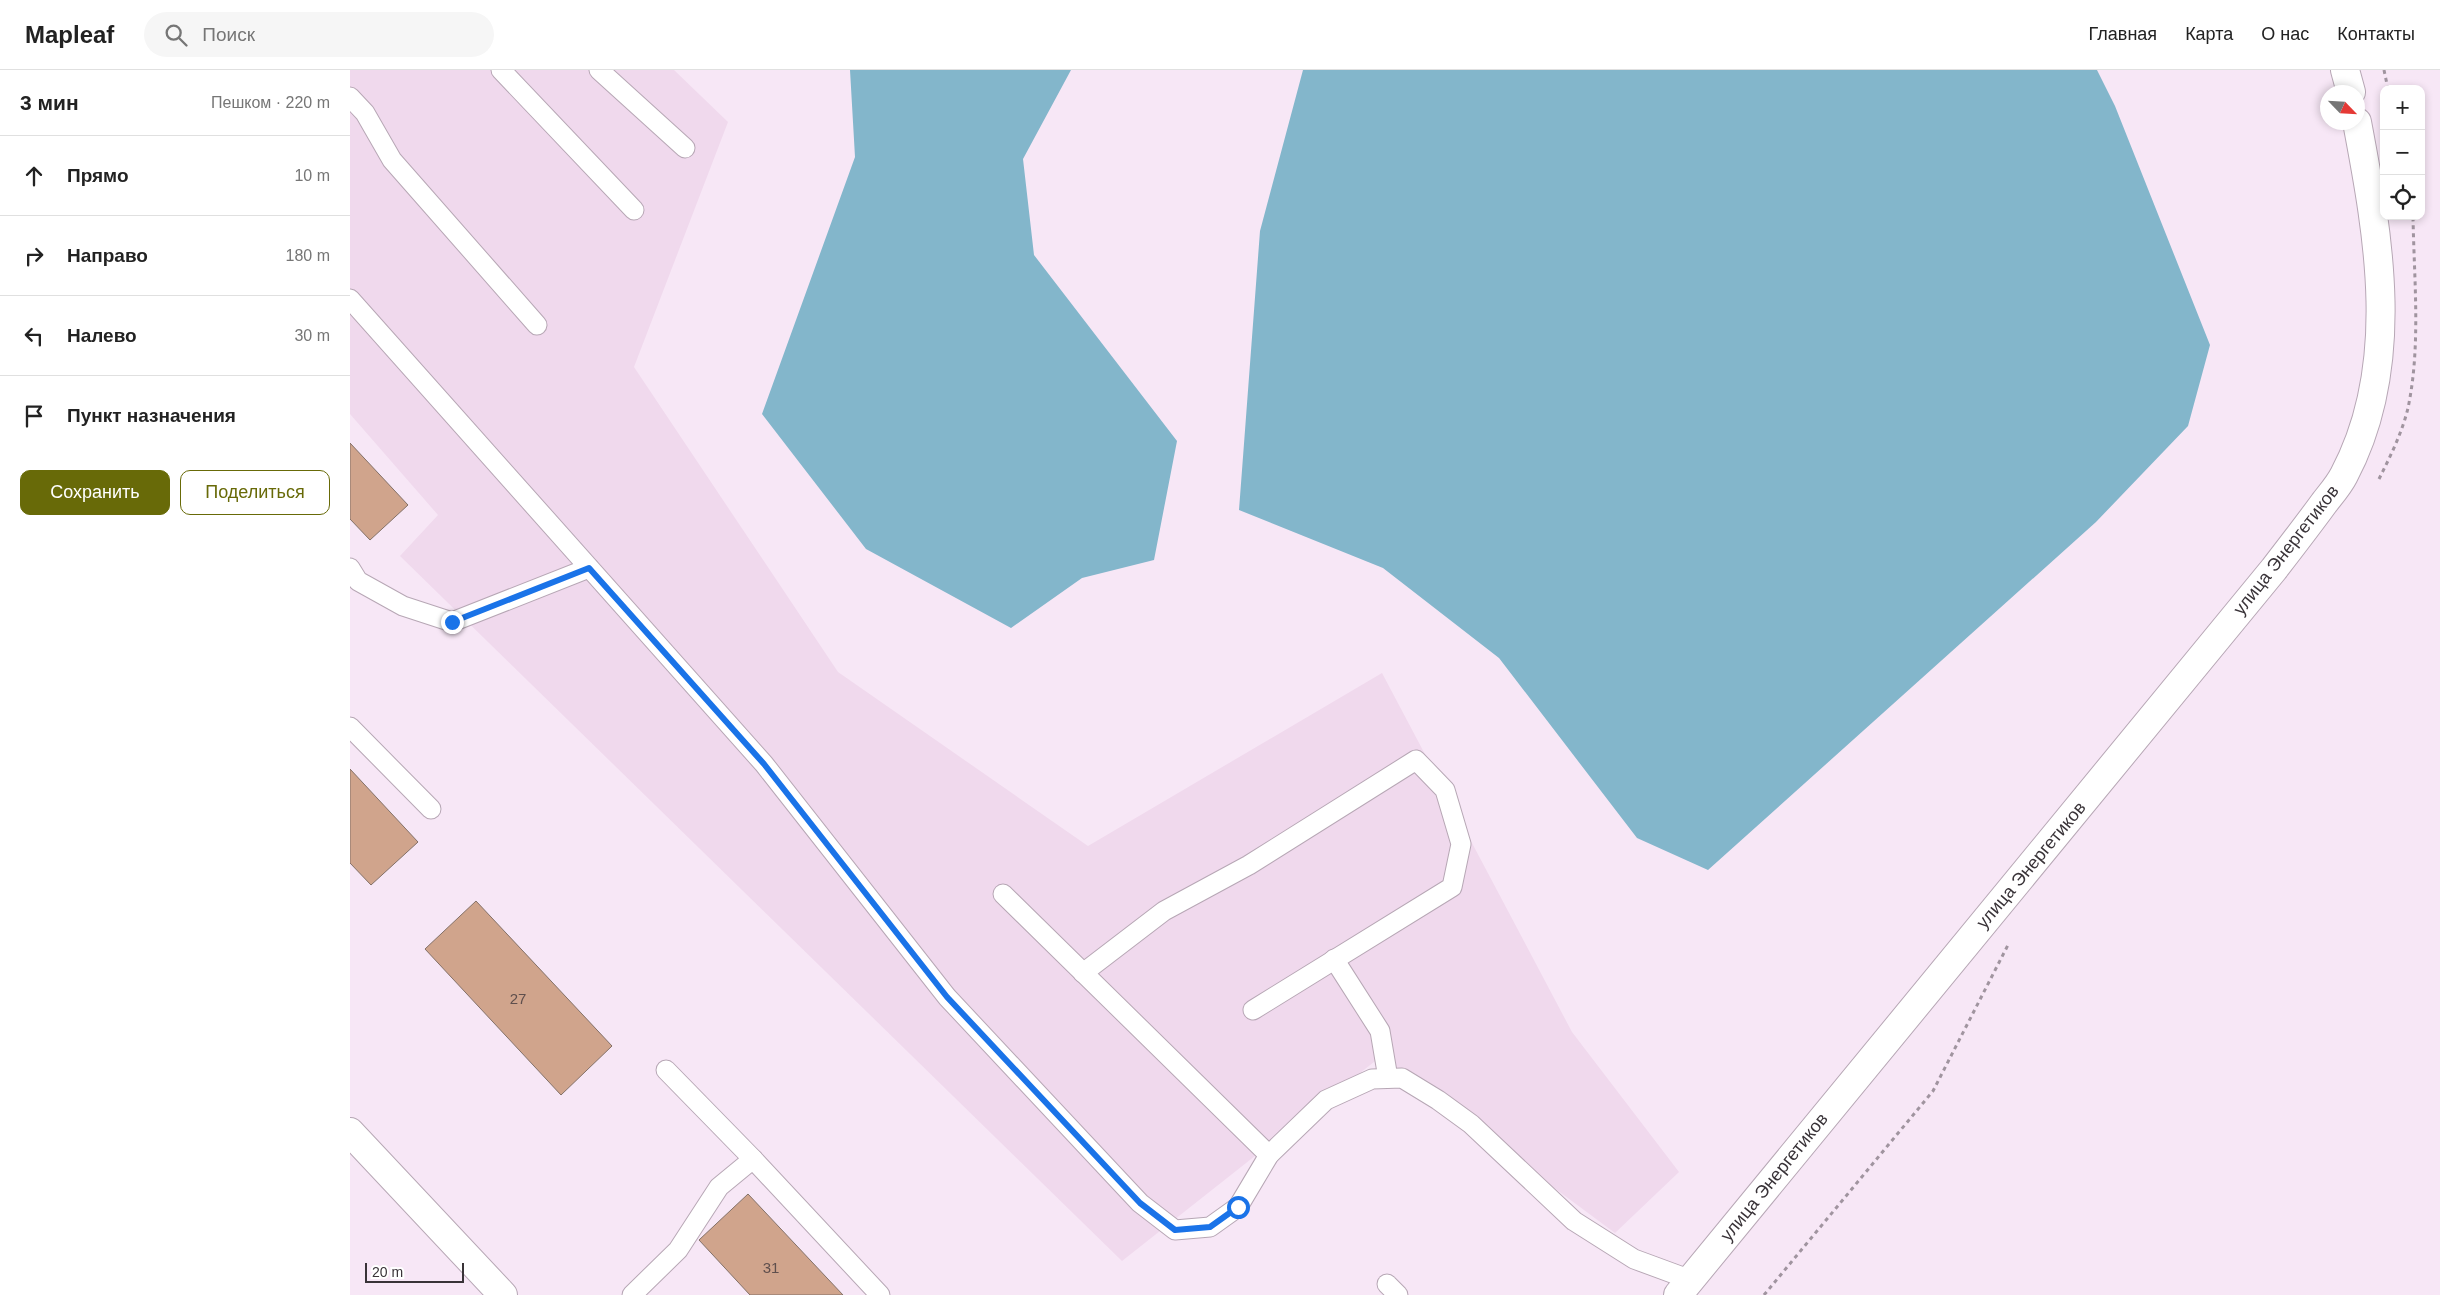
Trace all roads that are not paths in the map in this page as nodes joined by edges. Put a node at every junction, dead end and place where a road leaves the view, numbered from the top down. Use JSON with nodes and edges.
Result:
{"nodes":[{"id":1,"x":502,"y":70,"type":"edge"},
{"id":2,"x":599,"y":70,"type":"edge"},
{"id":3,"x":2345,"y":70,"type":"edge"},
{"id":4,"x":2349,"y":85,"type":"edge"},
{"id":5,"x":350,"y":97,"type":"edge"},
{"id":6,"x":2357,"y":130,"type":"edge"},
{"id":7,"x":685,"y":148,"type":"dead end"},
{"id":8,"x":634,"y":210,"type":"dead end"},
{"id":9,"x":350,"y":299,"type":"edge"},
{"id":10,"x":537,"y":325,"type":"dead end"},
{"id":11,"x":589,"y":568,"type":"junction"},
{"id":12,"x":353,"y":579,"type":"edge"},
{"id":13,"x":350,"y":727,"type":"edge"},
{"id":14,"x":431,"y":809,"type":"dead end"},
{"id":15,"x":1003,"y":894,"type":"dead end"},
{"id":16,"x":1334,"y":960,"type":"junction"},
{"id":17,"x":1083,"y":973,"type":"junction"},
{"id":18,"x":1253,"y":1010,"type":"dead end"},
{"id":19,"x":666,"y":1070,"type":"dead end"},
{"id":20,"x":1388,"y":1078,"type":"junction"},
{"id":21,"x":350,"y":1132,"type":"edge"},
{"id":22,"x":1269,"y":1155,"type":"junction"},
{"id":23,"x":753,"y":1159,"type":"junction"},
{"id":24,"x":1684,"y":1287,"type":"edge"},
{"id":25,"x":502,"y":1295,"type":"edge"},
{"id":26,"x":632,"y":1295,"type":"edge"},
{"id":27,"x":880,"y":1295,"type":"edge"}],
"edges":[{"from":1,"to":8,"type":"lane"},
{"from":2,"to":7,"type":"lane"},
{"from":3,"to":4,"type":"street"},
{"from":5,"to":10,"type":"lane"},
{"from":6,"to":24,"type":"street","name":"улица Энергетиков"},
{"from":9,"to":11,"type":"lane"},
{"from":11,"to":12,"type":"lane"},
{"from":11,"to":22,"type":"lane"},
{"from":13,"to":14,"type":"lane"},
{"from":15,"to":17,"type":"lane"},
{"from":16,"to":17,"type":"lane"},
{"from":16,"to":18,"type":"lane"},
{"from":16,"to":20,"type":"lane"},
{"from":17,"to":22,"type":"lane"},
{"from":19,"to":23,"type":"lane"},
{"from":20,"to":22,"type":"lane"},
{"from":20,"to":24,"type":"lane"},
{"from":21,"to":25,"type":"street"},
{"from":23,"to":26,"type":"lane"},
{"from":23,"to":27,"type":"lane"}]}
